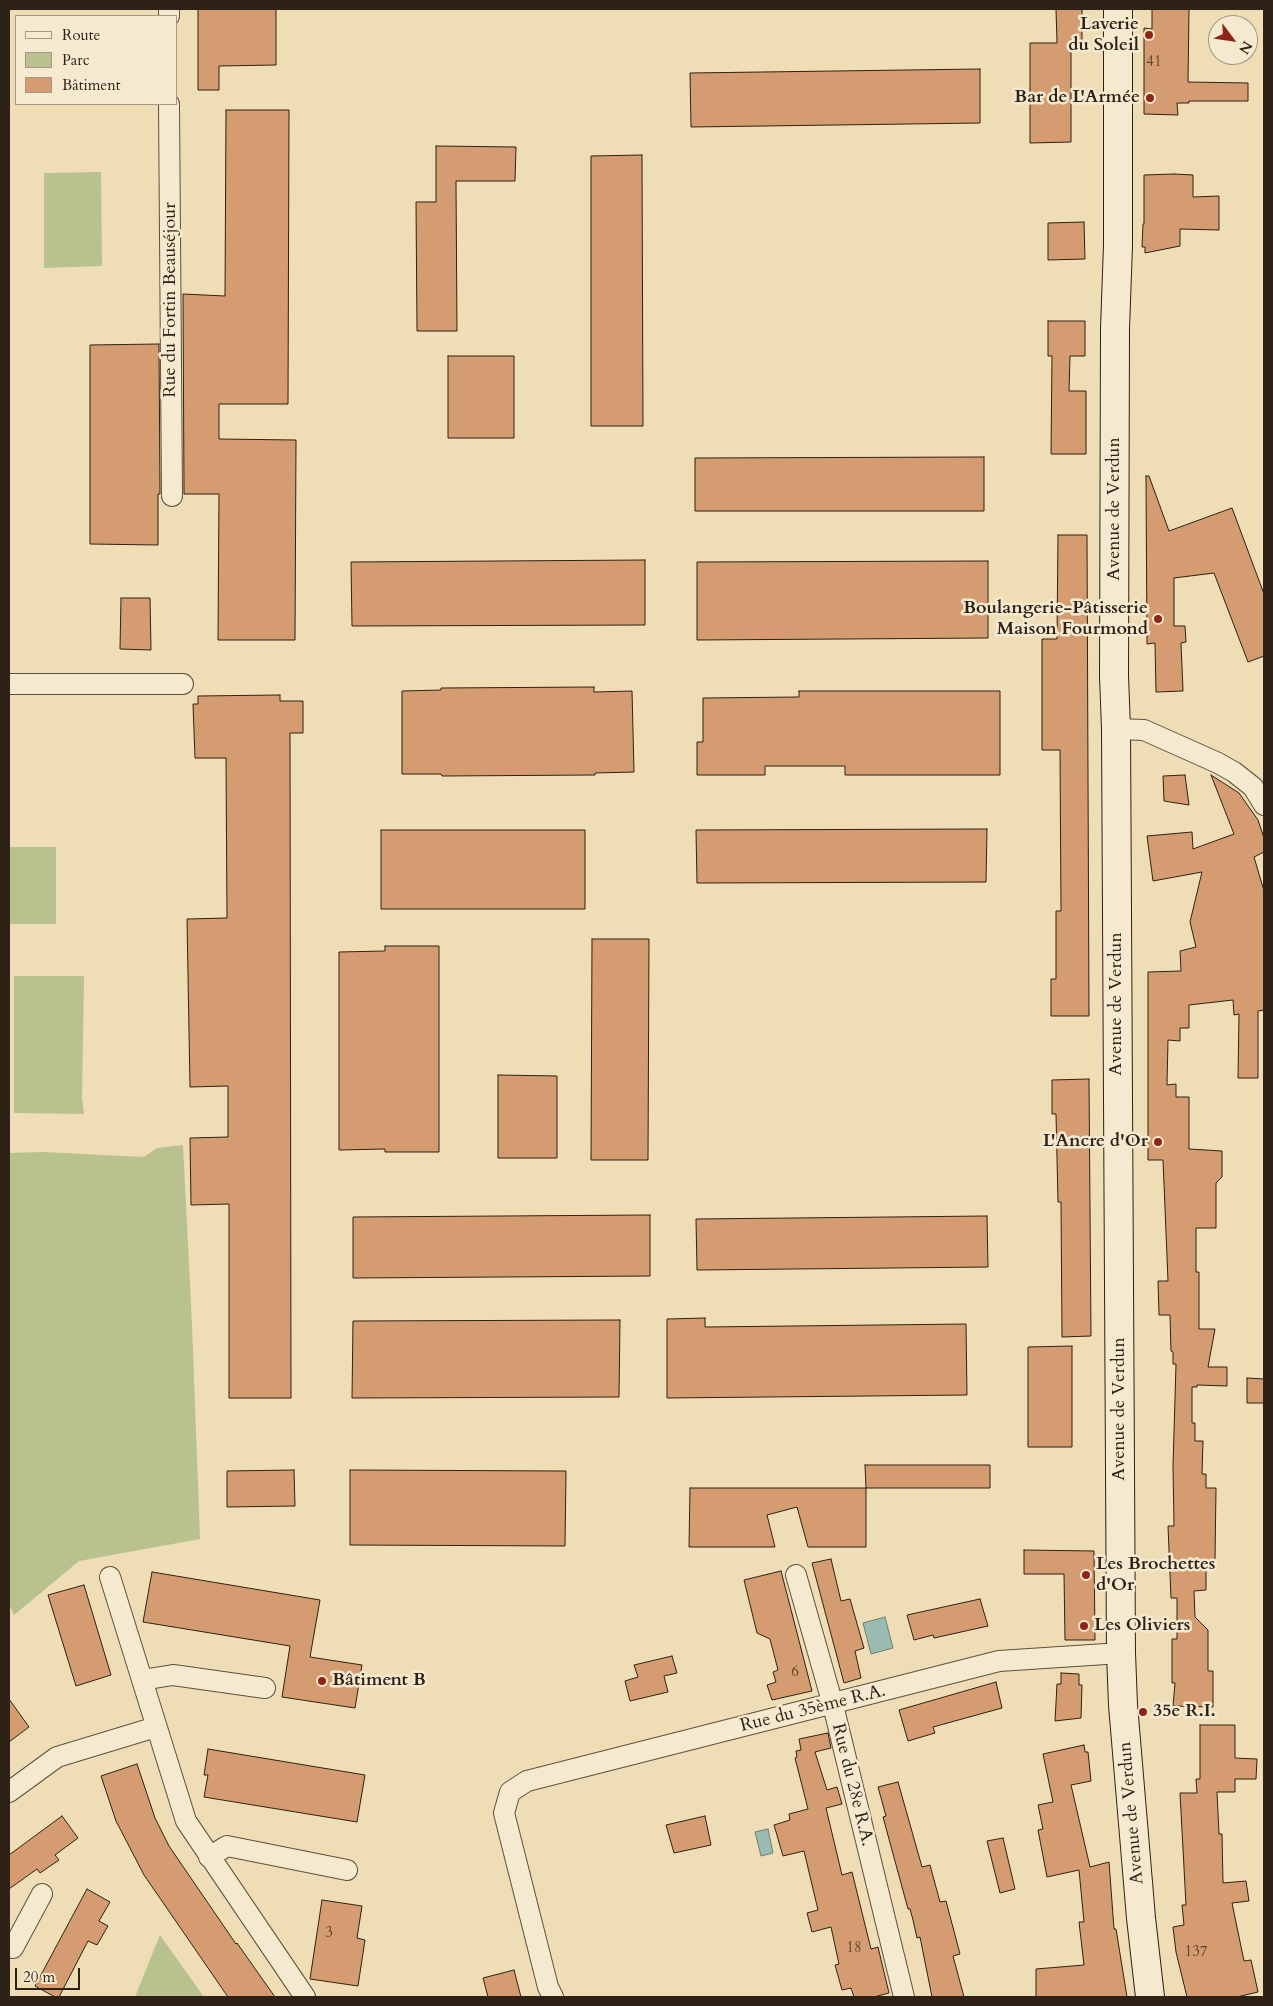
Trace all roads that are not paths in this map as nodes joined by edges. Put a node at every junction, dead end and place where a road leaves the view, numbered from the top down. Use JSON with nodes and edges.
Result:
{"nodes":[{"id":1,"x":1118,"y":9,"type":"edge"},
{"id":2,"x":169,"y":105,"type":"edge"},
{"id":3,"x":172,"y":496,"type":"dead end"},
{"id":4,"x":9,"y":684,"type":"edge"},
{"id":5,"x":183,"y":684,"type":"dead end"},
{"id":6,"x":1116,"y":729,"type":"junction"},
{"id":7,"x":1264,"y":805,"type":"edge"},
{"id":8,"x":796,"y":1575,"type":"dead end"},
{"id":9,"x":110,"y":1577,"type":"dead end"},
{"id":10,"x":1121,"y":1653,"type":"junction"},
{"id":11,"x":142,"y":1680,"type":"junction"},
{"id":12,"x":265,"y":1688,"type":"dead end"},
{"id":13,"x":833,"y":1704,"type":"junction"},
{"id":14,"x":156,"y":1727,"type":"junction"},
{"id":15,"x":9,"y":1792,"type":"edge"},
{"id":16,"x":209,"y":1857,"type":"junction"},
{"id":17,"x":347,"y":1870,"type":"dead end"},
{"id":18,"x":42,"y":1894,"type":"dead end"},
{"id":19,"x":9,"y":1923,"type":"edge"},
{"id":20,"x":11,"y":1952,"type":"edge"},
{"id":21,"x":305,"y":1997,"type":"edge"},
{"id":22,"x":553,"y":1997,"type":"edge"},
{"id":23,"x":904,"y":1997,"type":"edge"},
{"id":24,"x":1150,"y":1997,"type":"edge"}],
"edges":[{"from":1,"to":6,"type":"main road","name":"Avenue de Verdun"},
{"from":2,"to":3,"type":"street","name":"Rue du Fortin Beauséjour"},
{"from":4,"to":5,"type":"street"},
{"from":6,"to":7,"type":"street"},
{"from":6,"to":10,"type":"main road","name":"Avenue de Verdun"},
{"from":8,"to":13,"type":"street","name":"Rue du 28e R.A."},
{"from":9,"to":11,"type":"street"},
{"from":10,"to":13,"type":"street","name":"Rue du 35ème R.A."},
{"from":10,"to":24,"type":"main road","name":"Avenue de Verdun"},
{"from":11,"to":12,"type":"street"},
{"from":11,"to":14,"type":"street"},
{"from":13,"to":22,"type":"street","name":"Rue du 35ème R.A."},
{"from":13,"to":23,"type":"street","name":"Rue du 28e R.A."},
{"from":14,"to":15,"type":"street"},
{"from":14,"to":16,"type":"street"},
{"from":16,"to":17,"type":"street"},
{"from":16,"to":21,"type":"street"},
{"from":18,"to":20,"type":"street"},
{"from":19,"to":20,"type":"street"}]}
